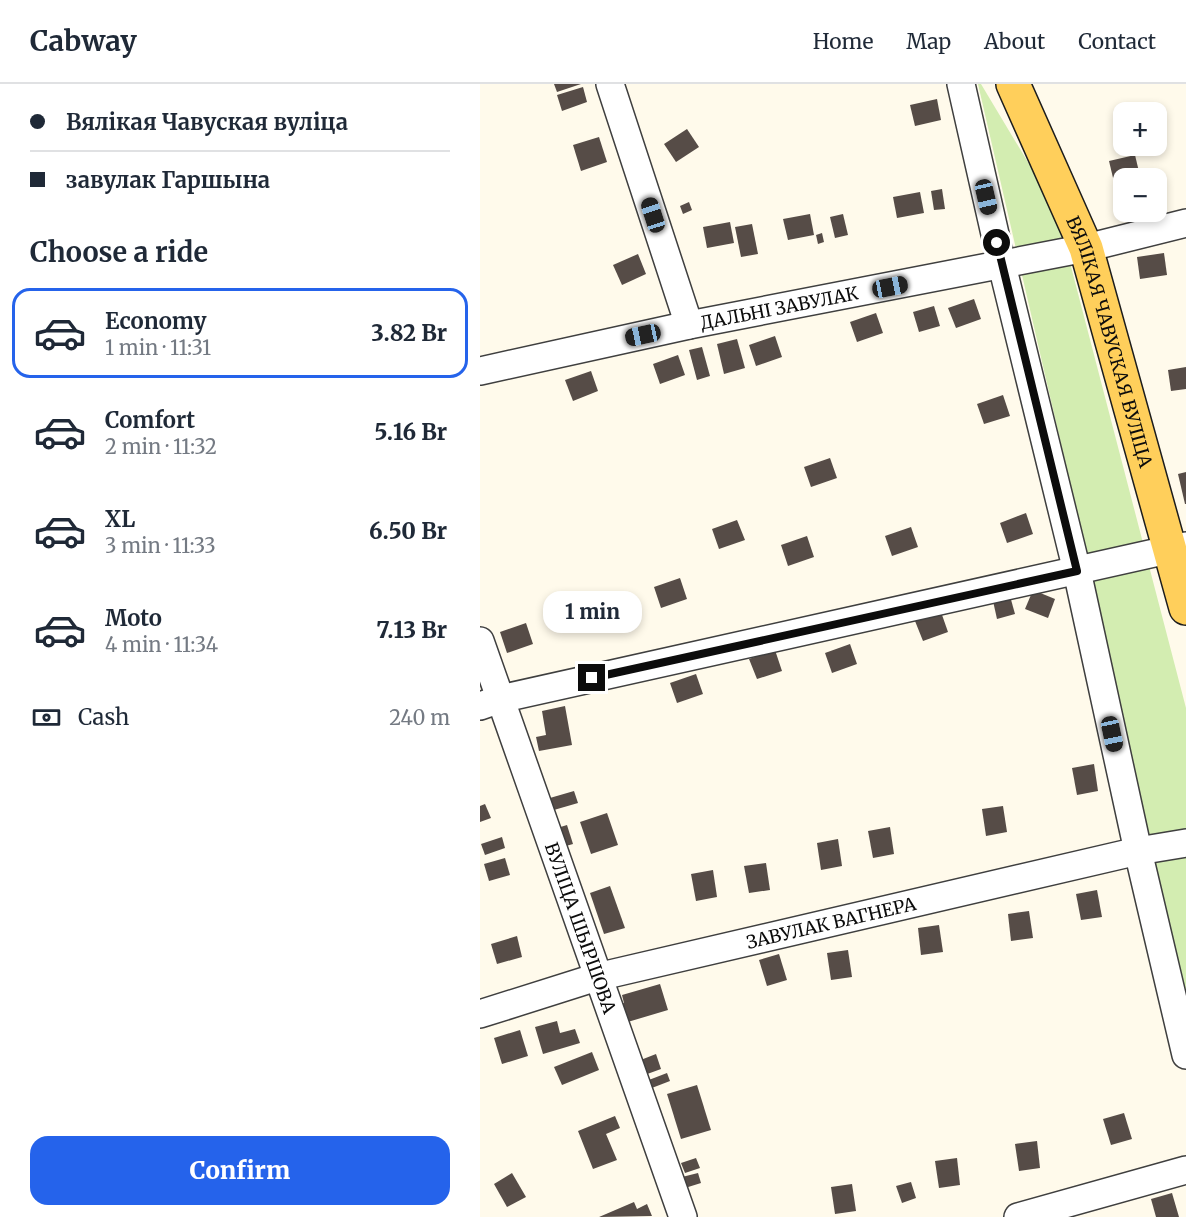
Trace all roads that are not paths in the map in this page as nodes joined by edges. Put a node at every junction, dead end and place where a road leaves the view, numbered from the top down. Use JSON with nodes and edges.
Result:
{"nodes":[{"id":1,"x":610,"y":84,"type":"edge"},
{"id":2,"x":961,"y":84,"type":"edge"},
{"id":3,"x":1013,"y":84,"type":"edge"},
{"id":4,"x":1186,"y":223,"type":"edge"},
{"id":5,"x":1086,"y":248,"type":"junction"},
{"id":6,"x":1002,"y":265,"type":"junction"},
{"id":7,"x":689,"y":325,"type":"junction"},
{"id":8,"x":480,"y":371,"type":"edge"},
{"id":9,"x":1178,"y":548,"type":"edge"},
{"id":10,"x":1077,"y":571,"type":"junction"},
{"id":11,"x":1186,"y":608,"type":"edge"},
{"id":12,"x":480,"y":641,"type":"edge"},
{"id":13,"x":490,"y":702,"type":"edge"},
{"id":14,"x":1186,"y":843,"type":"edge"},
{"id":15,"x":1138,"y":850,"type":"junction"},
{"id":16,"x":597,"y":977,"type":"junction"},
{"id":17,"x":480,"y":1014,"type":"edge"},
{"id":18,"x":1186,"y":1055,"type":"edge"},
{"id":19,"x":1186,"y":1170,"type":"edge"},
{"id":20,"x":683,"y":1217,"type":"edge"},
{"id":21,"x":1018,"y":1217,"type":"edge"}],
"edges":[{"from":1,"to":7,"type":"street"},
{"from":2,"to":6,"type":"street"},
{"from":3,"to":5,"type":"main road","name":"ВЯЛІКАЯ ЧАВУСКАЯ ВУЛІЦА"},
{"from":4,"to":5,"type":"street","name":"ДАЛЬНІ ЗАВУЛАК"},
{"from":5,"to":6,"type":"street","name":"ДАЛЬНІ ЗАВУЛАК"},
{"from":5,"to":9,"type":"main road","name":"ВЯЛІКАЯ ЧАВУСКАЯ ВУЛІЦА"},
{"from":6,"to":7,"type":"street","name":"ДАЛЬНІ ЗАВУЛАК"},
{"from":6,"to":10,"type":"street"},
{"from":7,"to":8,"type":"street","name":"ДАЛЬНІ ЗАВУЛАК"},
{"from":9,"to":10,"type":"street"},
{"from":9,"to":11,"type":"main road","name":"ВЯЛІКАЯ ЧАВУСКАЯ ВУЛІЦА"},
{"from":10,"to":13,"type":"street"},
{"from":10,"to":15,"type":"street"},
{"from":12,"to":13,"type":"street","name":"ВУЛІЦА ШЫРШОВА"},
{"from":13,"to":16,"type":"street","name":"ВУЛІЦА ШЫРШОВА"},
{"from":14,"to":15,"type":"street","name":"ЗАВУЛАК ВАГНЕРА"},
{"from":15,"to":16,"type":"street","name":"ЗАВУЛАК ВАГНЕРА"},
{"from":15,"to":18,"type":"street"},
{"from":16,"to":17,"type":"street","name":"ЗАВУЛАК ВАГНЕРА"},
{"from":16,"to":20,"type":"street","name":"ВУЛІЦА ШЫРШОВА"},
{"from":19,"to":21,"type":"street"}]}
